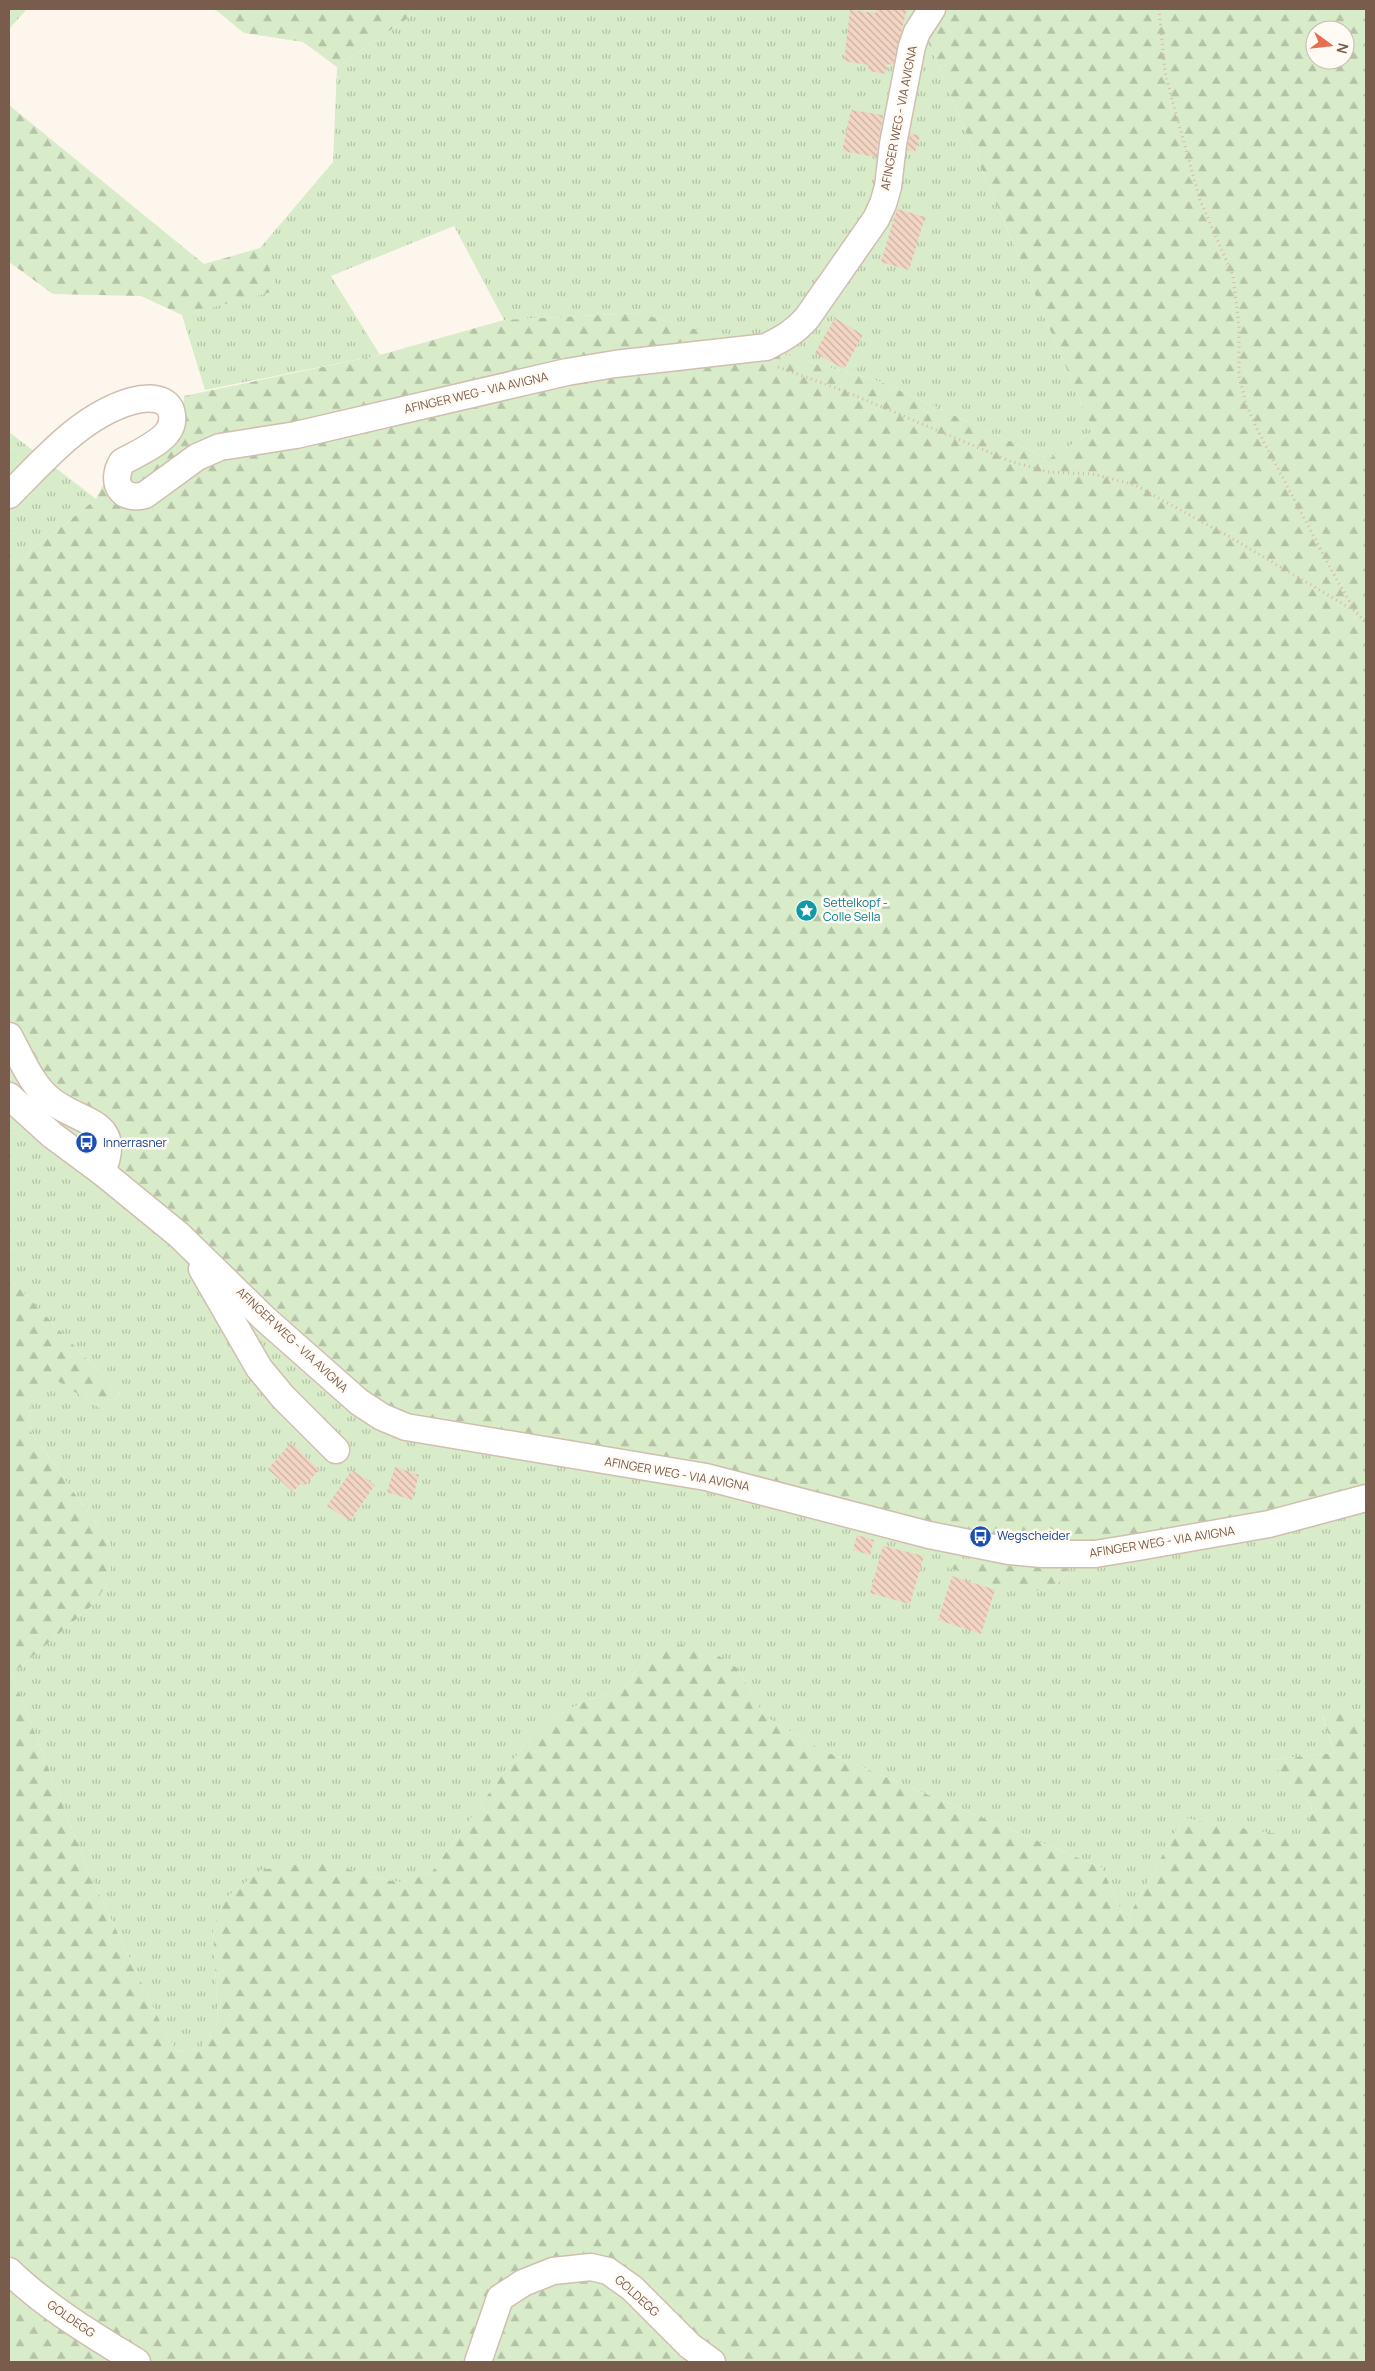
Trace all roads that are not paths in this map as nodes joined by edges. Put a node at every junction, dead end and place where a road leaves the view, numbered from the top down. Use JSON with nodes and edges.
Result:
{"nodes":[{"id":1,"x":932,"y":9,"type":"edge"},
{"id":2,"x":9,"y":495,"type":"edge"},
{"id":3,"x":9,"y":1036,"type":"edge"},
{"id":4,"x":9,"y":1096,"type":"edge"},
{"id":5,"x":102,"y":1172,"type":"junction"},
{"id":6,"x":179,"y":1234,"type":"junction"},
{"id":7,"x":336,"y":1450,"type":"dead end"},
{"id":8,"x":1366,"y":1498,"type":"edge"},
{"id":9,"x":9,"y":2270,"type":"edge"},
{"id":10,"x":137,"y":2362,"type":"edge"},
{"id":11,"x":478,"y":2362,"type":"edge"},
{"id":12,"x":712,"y":2362,"type":"edge"}],
"edges":[{"from":1,"to":2,"type":"street","name":"AFINGER WEG - VIA AVIGNA"},
{"from":3,"to":5,"type":"street"},
{"from":4,"to":5,"type":"street","name":"AFINGER WEG - VIA AVIGNA"},
{"from":5,"to":6,"type":"street","name":"AFINGER WEG - VIA AVIGNA"},
{"from":6,"to":7,"type":"street"},
{"from":6,"to":8,"type":"street","name":"AFINGER WEG - VIA AVIGNA"},
{"from":9,"to":10,"type":"street","name":"GOLDEGG"},
{"from":11,"to":12,"type":"street","name":"GOLDEGG"}]}
